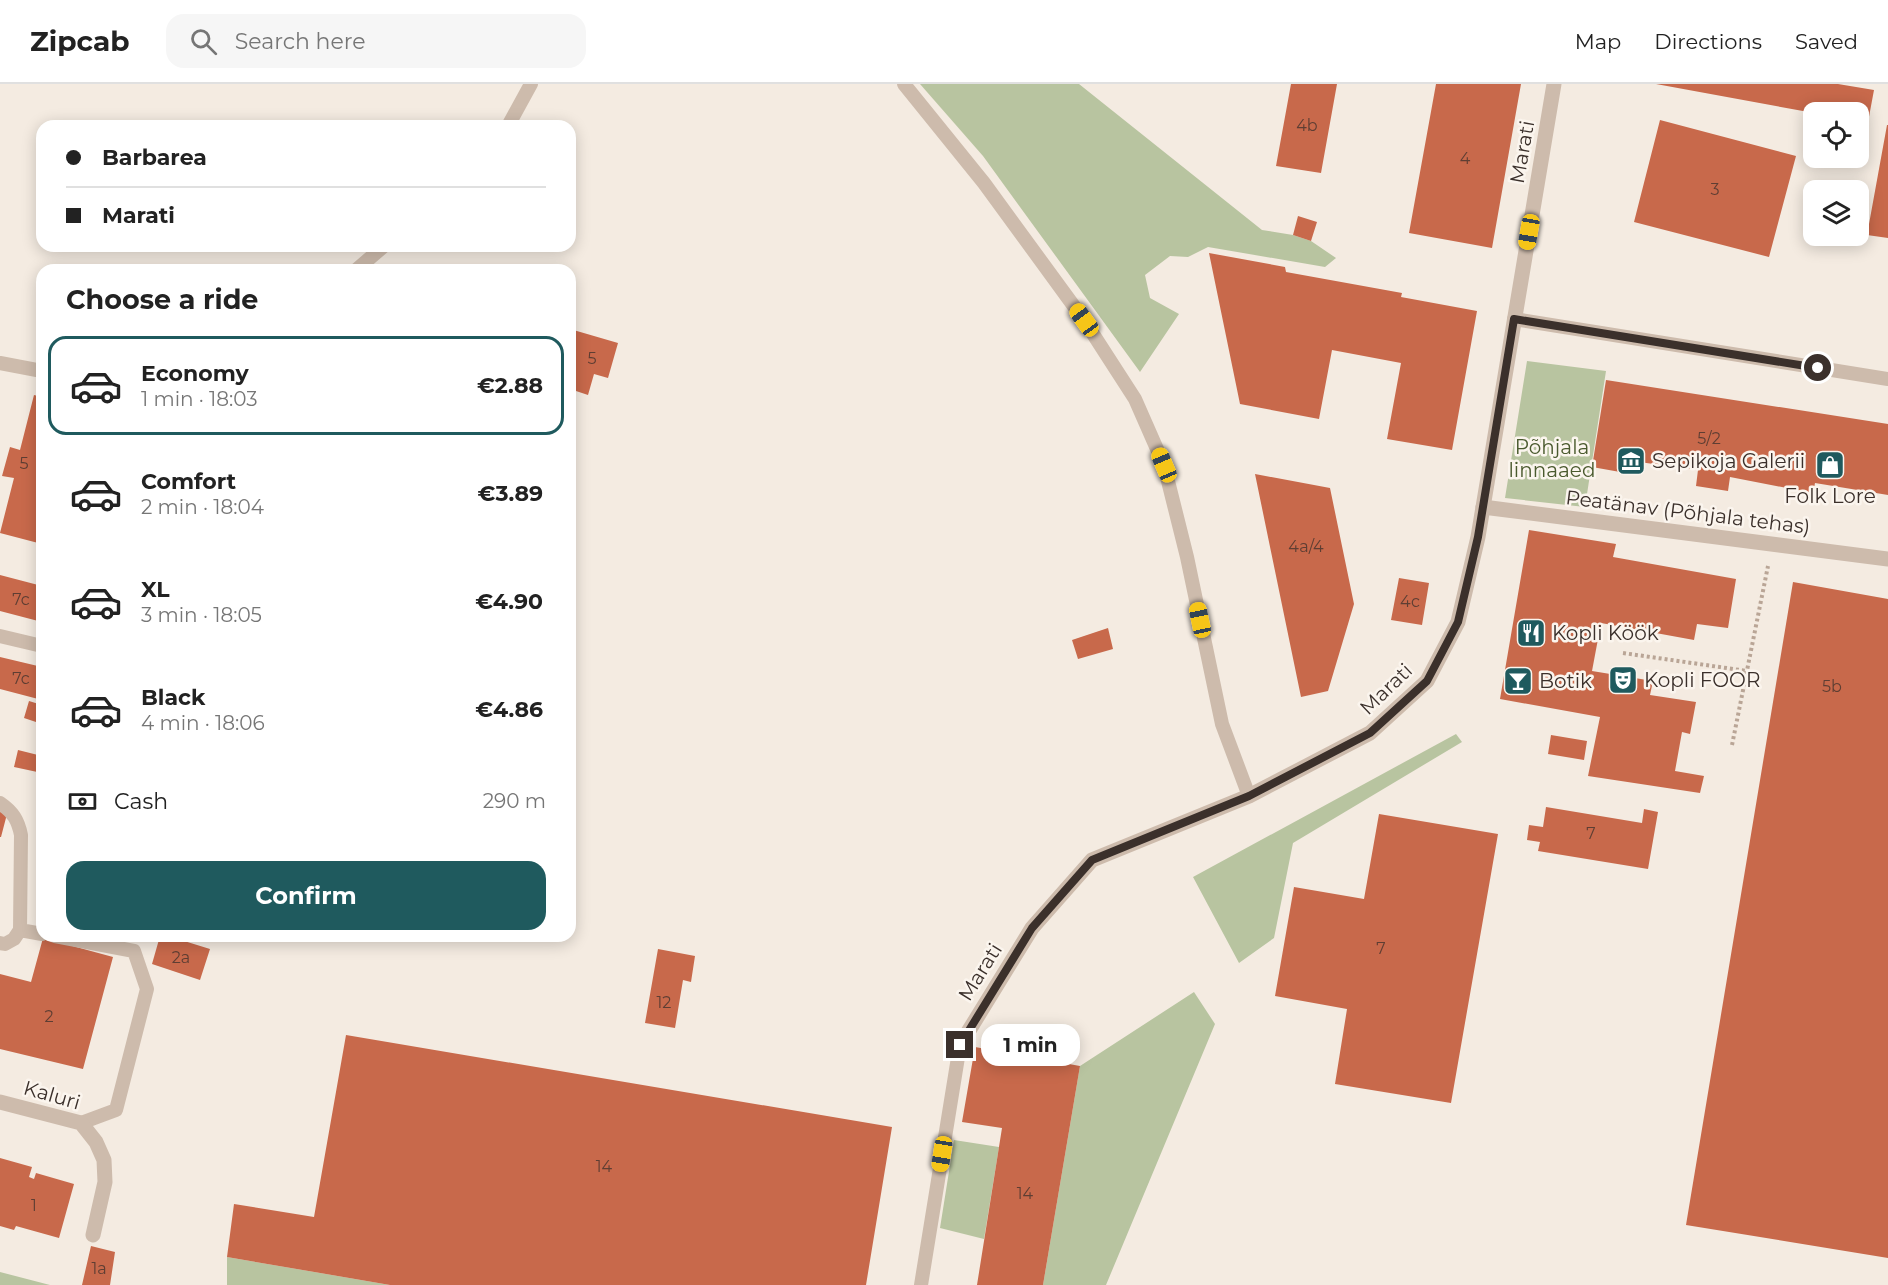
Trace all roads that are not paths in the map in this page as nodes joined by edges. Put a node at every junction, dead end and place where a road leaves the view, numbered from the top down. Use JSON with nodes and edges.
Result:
{"nodes":[{"id":1,"x":531,"y":84,"type":"edge"},
{"id":2,"x":904,"y":84,"type":"edge"},
{"id":3,"x":1554,"y":84,"type":"edge"},
{"id":4,"x":511,"y":120,"type":"edge"},
{"id":5,"x":377,"y":252,"type":"edge"},
{"id":6,"x":363,"y":264,"type":"edge"},
{"id":7,"x":1514,"y":319,"type":"junction"},
{"id":8,"x":0,"y":363,"type":"edge"},
{"id":9,"x":36,"y":370,"type":"edge"},
{"id":10,"x":1888,"y":379,"type":"edge"},
{"id":11,"x":1483,"y":507,"type":"junction"},
{"id":12,"x":1888,"y":559,"type":"edge"},
{"id":13,"x":0,"y":636,"type":"edge"},
{"id":14,"x":36,"y":645,"type":"edge"},
{"id":15,"x":1249,"y":796,"type":"junction"},
{"id":16,"x":0,"y":803,"type":"edge"},
{"id":17,"x":20,"y":930,"type":"junction"},
{"id":18,"x":36,"y":933,"type":"edge"},
{"id":19,"x":87,"y":942,"type":"edge"},
{"id":20,"x":0,"y":943,"type":"edge"},
{"id":21,"x":960,"y":1045,"type":"joint"},
{"id":22,"x":0,"y":1102,"type":"edge"},
{"id":23,"x":81,"y":1123,"type":"junction"},
{"id":24,"x":93,"y":1235,"type":"dead end"},
{"id":25,"x":921,"y":1285,"type":"edge"}],
"edges":[{"from":1,"to":4,"type":"lane"},
{"from":2,"to":15,"type":"lane"},
{"from":3,"to":7,"type":"street","name":"Marati"},
{"from":5,"to":6,"type":"lane"},
{"from":7,"to":10,"type":"lane"},
{"from":7,"to":11,"type":"street","name":"Marati"},
{"from":8,"to":9,"type":"lane"},
{"from":11,"to":12,"type":"street","name":"Peatänav (Põhjala tehas)"},
{"from":11,"to":15,"type":"street","name":"Marati"},
{"from":13,"to":14,"type":"lane"},
{"from":15,"to":21,"type":"street","name":"Marati"},
{"from":16,"to":17,"type":"lane"},
{"from":17,"to":18,"type":"lane"},
{"from":17,"to":20,"type":"lane"},
{"from":19,"to":23,"type":"lane"},
{"from":21,"to":25,"type":"lane"},
{"from":22,"to":23,"type":"street","name":"Kaluri"},
{"from":23,"to":24,"type":"street","name":"Kaluri"}]}
